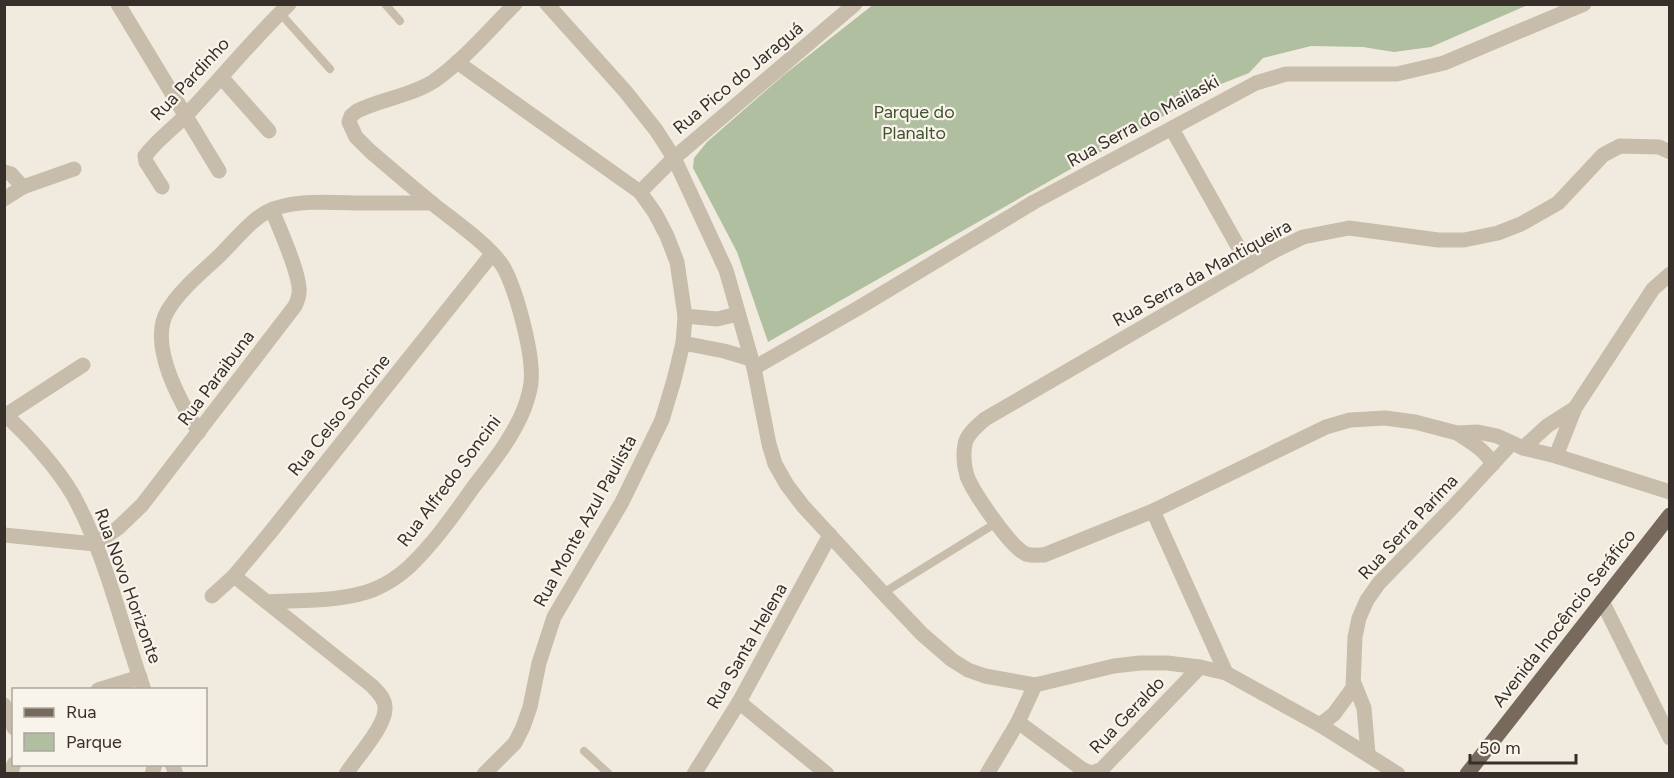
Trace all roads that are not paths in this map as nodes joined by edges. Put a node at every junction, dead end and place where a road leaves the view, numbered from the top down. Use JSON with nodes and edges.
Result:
{"nodes":[{"id":1,"x":118,"y":4,"type":"edge"},
{"id":2,"x":385,"y":4,"type":"edge"},
{"id":3,"x":515,"y":4,"type":"edge"},
{"id":4,"x":547,"y":4,"type":"edge"},
{"id":5,"x":855,"y":4,"type":"edge"},
{"id":6,"x":1584,"y":4,"type":"edge"},
{"id":7,"x":284,"y":9,"type":"edge"},
{"id":8,"x":400,"y":21,"type":"dead end"},
{"id":9,"x":457,"y":62,"type":"junction"},
{"id":10,"x":330,"y":69,"type":"dead end"},
{"id":11,"x":222,"y":78,"type":"junction"},
{"id":12,"x":186,"y":116,"type":"junction"},
{"id":13,"x":1172,"y":129,"type":"junction"},
{"id":14,"x":269,"y":131,"type":"dead end"},
{"id":15,"x":1670,"y":152,"type":"edge"},
{"id":16,"x":674,"y":158,"type":"junction"},
{"id":17,"x":74,"y":169,"type":"dead end"},
{"id":18,"x":219,"y":171,"type":"dead end"},
{"id":19,"x":4,"y":172,"type":"edge"},
{"id":20,"x":162,"y":186,"type":"dead end"},
{"id":21,"x":23,"y":187,"type":"junction"},
{"id":22,"x":640,"y":192,"type":"junction"},
{"id":23,"x":4,"y":199,"type":"edge"},
{"id":24,"x":432,"y":203,"type":"junction"},
{"id":25,"x":272,"y":210,"type":"junction"},
{"id":26,"x":492,"y":254,"type":"junction"},
{"id":27,"x":1249,"y":266,"type":"junction"},
{"id":28,"x":1670,"y":274,"type":"edge"},
{"id":29,"x":738,"y":314,"type":"junction"},
{"id":30,"x":685,"y":316,"type":"junction"},
{"id":31,"x":683,"y":343,"type":"junction"},
{"id":32,"x":752,"y":364,"type":"junction"},
{"id":33,"x":83,"y":365,"type":"dead end"},
{"id":34,"x":1575,"y":408,"type":"junction"},
{"id":35,"x":5,"y":415,"type":"edge"},
{"id":36,"x":199,"y":432,"type":"junction"},
{"id":37,"x":1457,"y":433,"type":"junction"},
{"id":38,"x":1517,"y":446,"type":"junction"},
{"id":39,"x":1556,"y":456,"type":"junction"},
{"id":40,"x":1493,"y":464,"type":"junction"},
{"id":41,"x":1670,"y":492,"type":"edge"},
{"id":42,"x":1153,"y":511,"type":"junction"},
{"id":43,"x":1669,"y":519,"type":"edge"},
{"id":44,"x":996,"y":523,"type":"junction"},
{"id":45,"x":4,"y":535,"type":"edge"},
{"id":46,"x":830,"y":535,"type":"junction"},
{"id":47,"x":95,"y":544,"type":"junction"},
{"id":48,"x":234,"y":576,"type":"junction"},
{"id":49,"x":883,"y":593,"type":"junction"},
{"id":50,"x":212,"y":596,"type":"dead end"},
{"id":51,"x":1602,"y":601,"type":"junction"},
{"id":52,"x":267,"y":602,"type":"junction"},
{"id":53,"x":1200,"y":667,"type":"junction"},
{"id":54,"x":1226,"y":673,"type":"junction"},
{"id":55,"x":142,"y":683,"type":"edge"},
{"id":56,"x":1354,"y":683,"type":"junction"},
{"id":57,"x":1035,"y":685,"type":"junction"},
{"id":58,"x":111,"y":688,"type":"edge"},
{"id":59,"x":739,"y":702,"type":"junction"},
{"id":60,"x":1018,"y":722,"type":"junction"},
{"id":61,"x":1320,"y":725,"type":"junction"},
{"id":62,"x":1670,"y":738,"type":"edge"},
{"id":63,"x":584,"y":751,"type":"dead end"},
{"id":64,"x":1368,"y":754,"type":"junction"},
{"id":65,"x":346,"y":774,"type":"edge"},
{"id":66,"x":484,"y":774,"type":"edge"},
{"id":67,"x":609,"y":774,"type":"edge"},
{"id":68,"x":694,"y":774,"type":"edge"},
{"id":69,"x":827,"y":774,"type":"edge"},
{"id":70,"x":987,"y":774,"type":"edge"},
{"id":71,"x":1398,"y":774,"type":"edge"},
{"id":72,"x":1467,"y":774,"type":"edge"}],
"edges":[{"from":1,"to":12,"type":"street"},
{"from":2,"to":8,"type":"lane"},
{"from":3,"to":9,"type":"street"},
{"from":4,"to":16,"type":"street"},
{"from":5,"to":16,"type":"street","name":"Rua Pico do Jaraguá"},
{"from":6,"to":13,"type":"street","name":"Rua Serra do Mailaski"},
{"from":7,"to":10,"type":"lane"},
{"from":7,"to":11,"type":"street","name":"Rua Pardinho"},
{"from":9,"to":22,"type":"street"},
{"from":9,"to":24,"type":"street","name":"Rua Alfredo Soncini"},
{"from":11,"to":12,"type":"street","name":"Rua Pardinho"},
{"from":11,"to":14,"type":"street"},
{"from":12,"to":18,"type":"street"},
{"from":12,"to":20,"type":"street","name":"Rua Pardinho"},
{"from":13,"to":27,"type":"street"},
{"from":13,"to":32,"type":"street","name":"Rua Serra do Mailaski"},
{"from":15,"to":27,"type":"street","name":"Rua Serra da Mantiqueira"},
{"from":16,"to":22,"type":"street","name":"Rua Pico do Jaraguá"},
{"from":16,"to":29,"type":"street"},
{"from":17,"to":21,"type":"street"},
{"from":19,"to":21,"type":"street"},
{"from":21,"to":23,"type":"street"},
{"from":22,"to":30,"type":"street","name":"Rua Monte Azul Paulista"},
{"from":24,"to":25,"type":"street"},
{"from":24,"to":26,"type":"street","name":"Rua Alfredo Soncini"},
{"from":25,"to":36,"type":"street","name":"Rua Paraibuna"},
{"from":25,"to":36,"type":"street"},
{"from":26,"to":48,"type":"street","name":"Rua Celso Soncine"},
{"from":26,"to":52,"type":"street","name":"Rua Alfredo Soncini"},
{"from":27,"to":44,"type":"street","name":"Rua Serra da Mantiqueira"},
{"from":28,"to":34,"type":"street"},
{"from":29,"to":30,"type":"street"},
{"from":29,"to":32,"type":"street"},
{"from":30,"to":31,"type":"street","name":"Rua Monte Azul Paulista"},
{"from":31,"to":32,"type":"street"},
{"from":31,"to":66,"type":"street","name":"Rua Monte Azul Paulista"},
{"from":32,"to":46,"type":"street"},
{"from":33,"to":35,"type":"street"},
{"from":34,"to":38,"type":"street","name":"Rua Serra Parima"},
{"from":34,"to":39,"type":"street"},
{"from":35,"to":47,"type":"street","name":"Rua Novo Horizonte"},
{"from":36,"to":47,"type":"street","name":"Rua Paraibuna"},
{"from":37,"to":38,"type":"street"},
{"from":37,"to":40,"type":"street"},
{"from":37,"to":42,"type":"street"},
{"from":38,"to":39,"type":"street"},
{"from":38,"to":40,"type":"street","name":"Rua Serra Parima"},
{"from":39,"to":41,"type":"street"},
{"from":40,"to":56,"type":"street","name":"Rua Serra Parima"},
{"from":42,"to":44,"type":"street"},
{"from":42,"to":54,"type":"street"},
{"from":43,"to":51,"type":"main road","name":"Avenida Inocêncio Seráfico"},
{"from":44,"to":49,"type":"lane"},
{"from":45,"to":47,"type":"street"},
{"from":46,"to":49,"type":"street"},
{"from":46,"to":59,"type":"street","name":"Rua Santa Helena"},
{"from":47,"to":55,"type":"street","name":"Rua Novo Horizonte"},
{"from":48,"to":50,"type":"street","name":"Rua Celso Soncine"},
{"from":48,"to":52,"type":"street"},
{"from":49,"to":57,"type":"street"},
{"from":51,"to":62,"type":"street"},
{"from":51,"to":72,"type":"main road","name":"Avenida Inocêncio Seráfico"},
{"from":52,"to":65,"type":"street"},
{"from":53,"to":54,"type":"street"},
{"from":53,"to":57,"type":"street"},
{"from":53,"to":60,"type":"street","name":"Rua Geraldo"},
{"from":54,"to":61,"type":"street"},
{"from":55,"to":58,"type":"street"},
{"from":56,"to":61,"type":"street"},
{"from":56,"to":64,"type":"street","name":"Rua Serra Parima"},
{"from":57,"to":60,"type":"street"},
{"from":59,"to":68,"type":"street","name":"Rua Santa Helena"},
{"from":59,"to":69,"type":"street"},
{"from":60,"to":70,"type":"street"},
{"from":61,"to":64,"type":"street"},
{"from":63,"to":67,"type":"lane"},
{"from":64,"to":71,"type":"street"}]}
